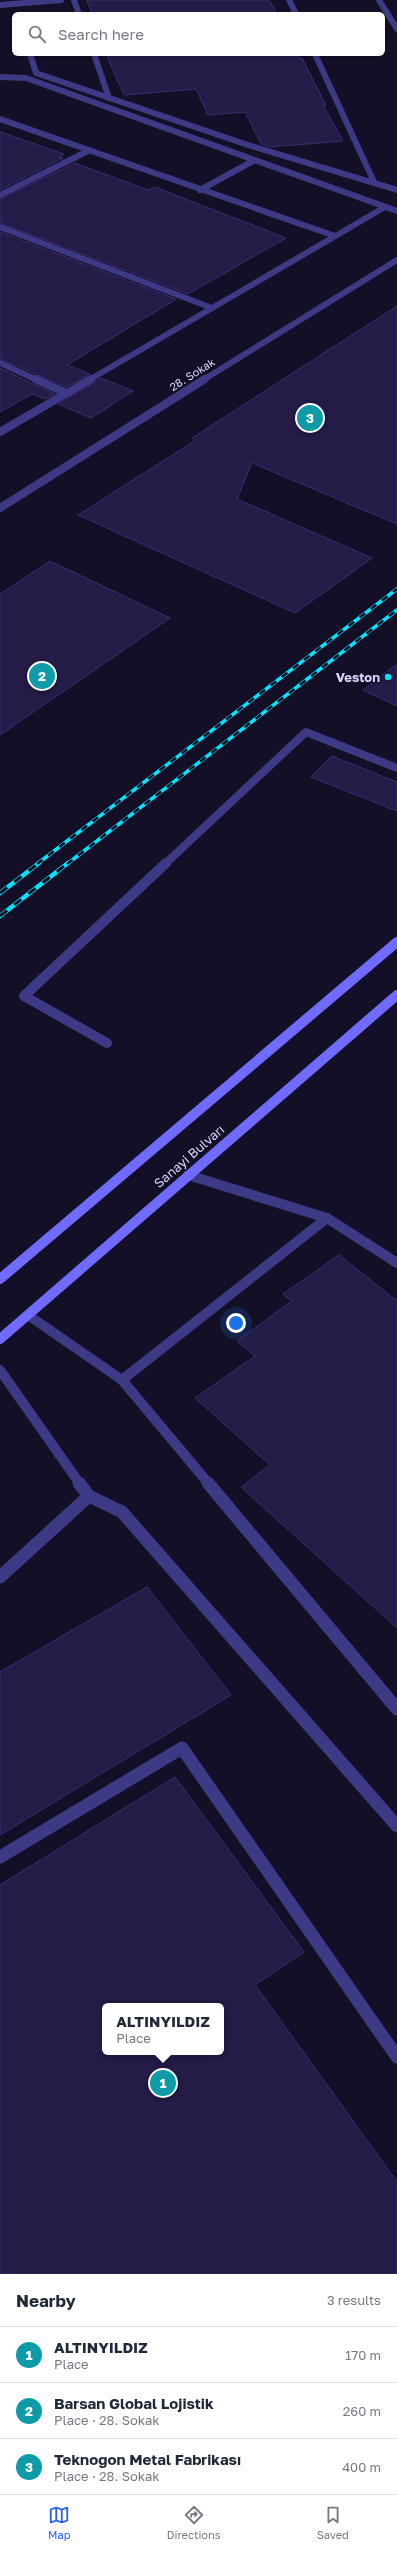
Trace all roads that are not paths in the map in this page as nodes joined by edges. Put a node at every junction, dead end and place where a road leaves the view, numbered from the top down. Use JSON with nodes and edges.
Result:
{"nodes":[{"id":1,"x":61,"y":0,"type":"edge"},
{"id":2,"x":74,"y":0,"type":"edge"},
{"id":3,"x":289,"y":0,"type":"edge"},
{"id":4,"x":379,"y":0,"type":"edge"},
{"id":5,"x":14,"y":4,"type":"edge"},
{"id":6,"x":0,"y":5,"type":"edge"},
{"id":7,"x":78,"y":12,"type":"edge"},
{"id":8,"x":295,"y":12,"type":"edge"},
{"id":9,"x":397,"y":29,"type":"edge"},
{"id":10,"x":31,"y":56,"type":"edge"},
{"id":11,"x":95,"y":56,"type":"edge"},
{"id":12,"x":315,"y":56,"type":"edge"},
{"id":13,"x":0,"y":77,"type":"edge"},
{"id":14,"x":110,"y":98,"type":"junction"},
{"id":15,"x":0,"y":119,"type":"edge"},
{"id":16,"x":90,"y":150,"type":"junction"},
{"id":17,"x":253,"y":161,"type":"junction"},
{"id":18,"x":374,"y":182,"type":"junction"},
{"id":19,"x":200,"y":190,"type":"junction"},
{"id":20,"x":397,"y":190,"type":"edge"},
{"id":21,"x":0,"y":195,"type":"edge"},
{"id":22,"x":385,"y":207,"type":"junction"},
{"id":23,"x":397,"y":211,"type":"edge"},
{"id":24,"x":0,"y":227,"type":"edge"},
{"id":25,"x":336,"y":236,"type":"junction"},
{"id":26,"x":397,"y":260,"type":"edge"},
{"id":27,"x":212,"y":308,"type":"junction"},
{"id":28,"x":0,"y":363,"type":"edge"},
{"id":29,"x":66,"y":393,"type":"junction"},
{"id":30,"x":0,"y":432,"type":"edge"},
{"id":31,"x":0,"y":508,"type":"edge"},
{"id":32,"x":397,"y":768,"type":"edge"},
{"id":33,"x":397,"y":942,"type":"edge"},
{"id":34,"x":397,"y":995,"type":"edge"},
{"id":35,"x":107,"y":1043,"type":"dead end"},
{"id":36,"x":188,"y":1175,"type":"junction"},
{"id":37,"x":327,"y":1218,"type":"junction"},
{"id":38,"x":397,"y":1263,"type":"edge"},
{"id":39,"x":0,"y":1279,"type":"edge"},
{"id":40,"x":28,"y":1315,"type":"junction"},
{"id":41,"x":0,"y":1339,"type":"edge"},
{"id":42,"x":0,"y":1370,"type":"edge"},
{"id":43,"x":122,"y":1380,"type":"junction"},
{"id":44,"x":90,"y":1496,"type":"junction"},
{"id":45,"x":0,"y":1577,"type":"edge"},
{"id":46,"x":397,"y":1709,"type":"edge"},
{"id":47,"x":397,"y":1826,"type":"edge"},
{"id":48,"x":0,"y":1857,"type":"edge"},
{"id":49,"x":397,"y":2057,"type":"edge"}],
"edges":[{"from":1,"to":5,"type":"street"},
{"from":2,"to":7,"type":"street"},
{"from":3,"to":8,"type":"street"},
{"from":4,"to":9,"type":"street"},
{"from":5,"to":6,"type":"street"},
{"from":10,"to":14,"type":"street"},
{"from":11,"to":14,"type":"street"},
{"from":12,"to":18,"type":"street"},
{"from":13,"to":17,"type":"street"},
{"from":14,"to":18,"type":"street"},
{"from":15,"to":16,"type":"street"},
{"from":16,"to":19,"type":"street"},
{"from":16,"to":21,"type":"street"},
{"from":17,"to":19,"type":"street"},
{"from":17,"to":22,"type":"street"},
{"from":18,"to":20,"type":"street"},
{"from":19,"to":25,"type":"street"},
{"from":22,"to":23,"type":"street"},
{"from":22,"to":25,"type":"street"},
{"from":24,"to":27,"type":"street"},
{"from":25,"to":27,"type":"street"},
{"from":26,"to":31,"type":"street","name":"28. Sokak"},
{"from":27,"to":29,"type":"street"},
{"from":28,"to":29,"type":"street"},
{"from":29,"to":30,"type":"street"},
{"from":32,"to":35,"type":"street"},
{"from":33,"to":39,"type":"main road"},
{"from":34,"to":36,"type":"main road","name":"Sanayi Bulvarı"},
{"from":36,"to":37,"type":"street"},
{"from":36,"to":40,"type":"main road","name":"Sanayi Bulvarı"},
{"from":37,"to":38,"type":"street"},
{"from":37,"to":43,"type":"street"},
{"from":40,"to":41,"type":"main road","name":"Sanayi Bulvarı"},
{"from":40,"to":43,"type":"street"},
{"from":42,"to":44,"type":"street"},
{"from":43,"to":46,"type":"street"},
{"from":44,"to":45,"type":"street"},
{"from":44,"to":47,"type":"street"},
{"from":48,"to":49,"type":"street"}]}
